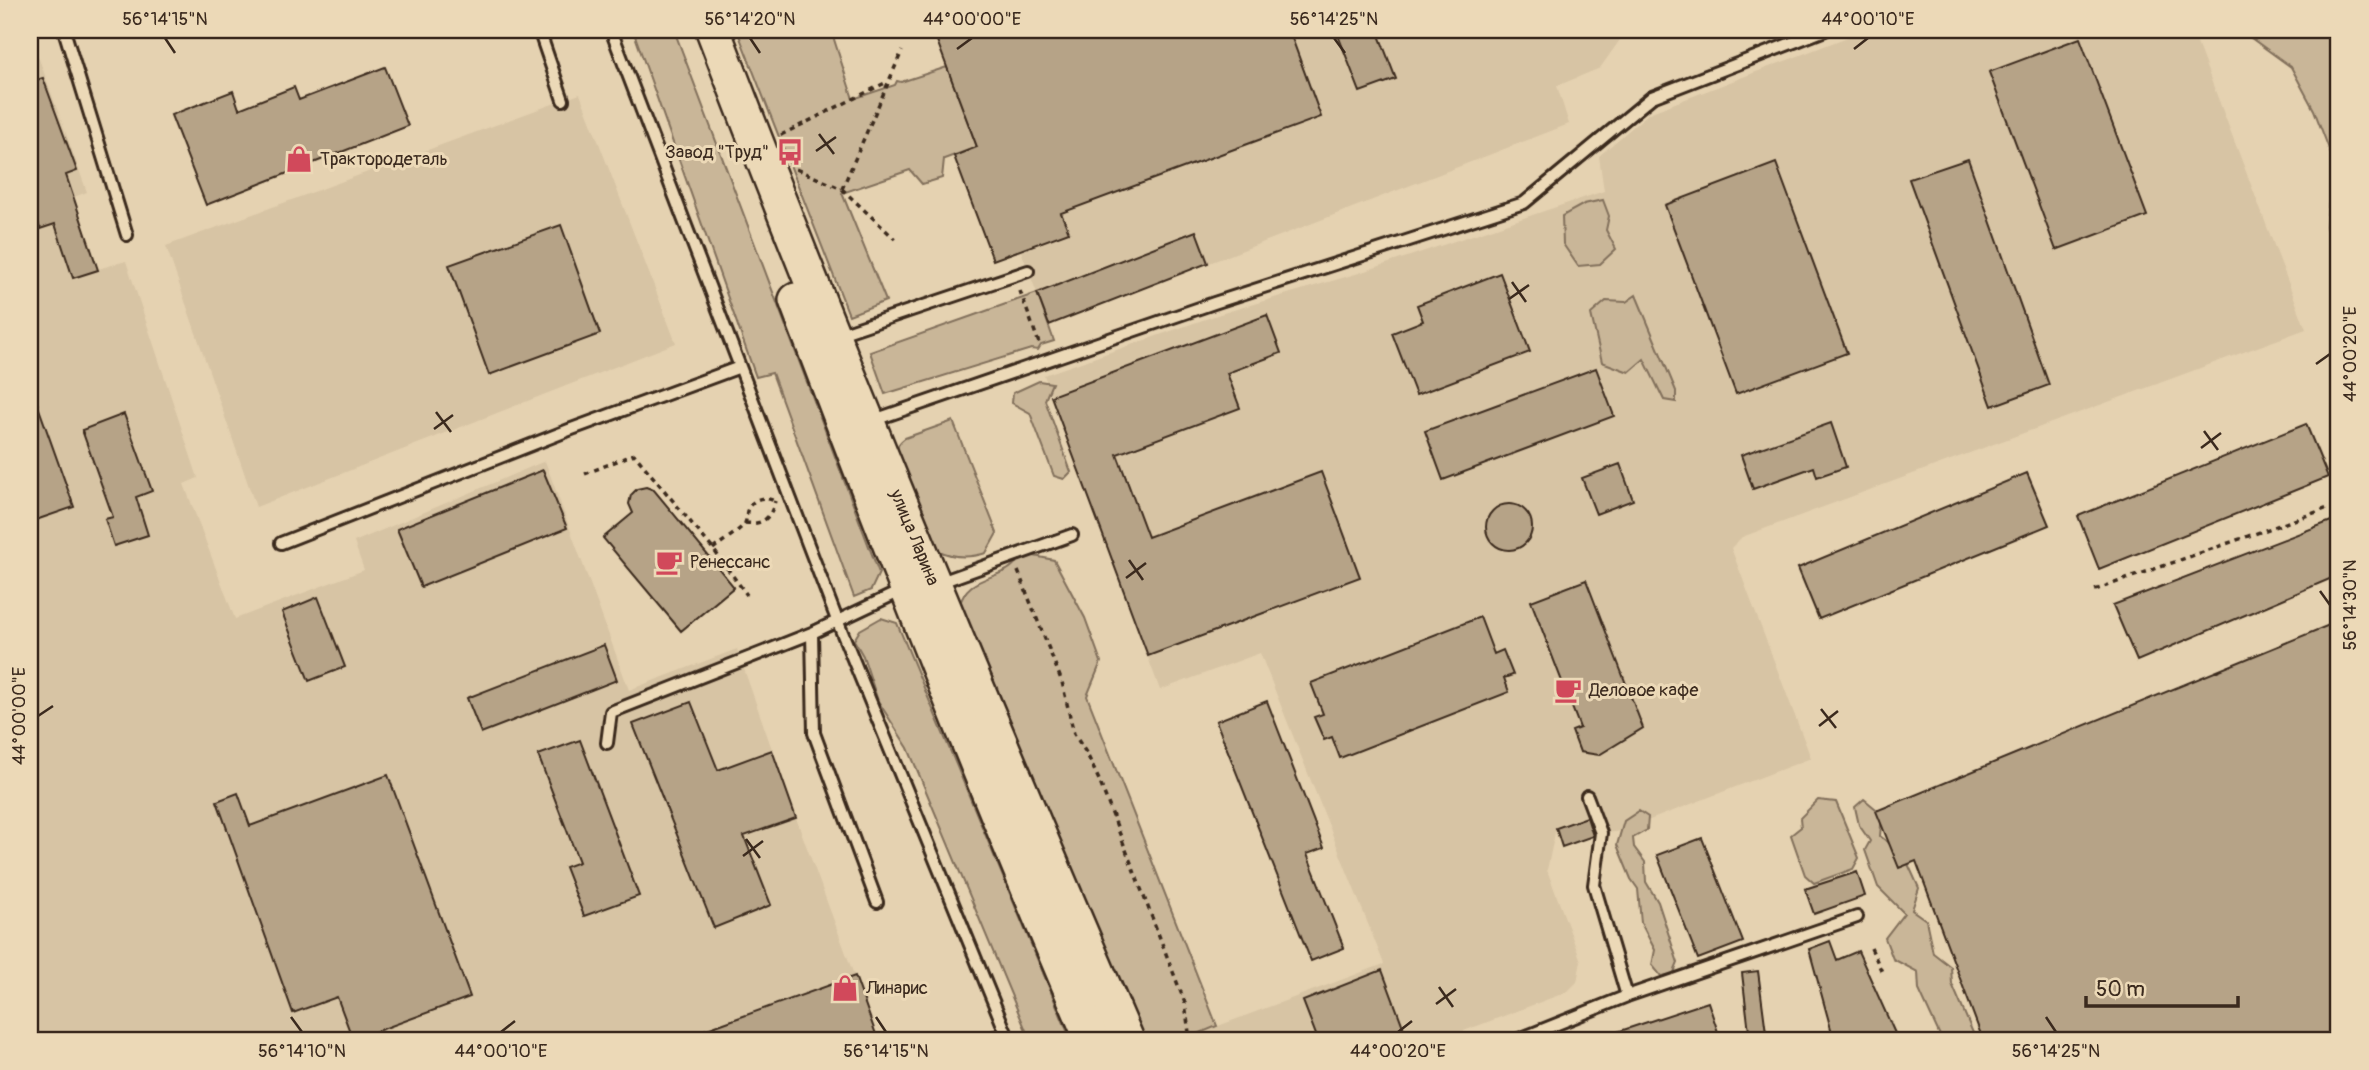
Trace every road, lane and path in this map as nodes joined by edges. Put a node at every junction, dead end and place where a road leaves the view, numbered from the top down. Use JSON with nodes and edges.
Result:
{"nodes":[{"id":1,"x":64,"y":30,"type":"edge"},
{"id":2,"x":539,"y":30,"type":"edge"},
{"id":3,"x":611,"y":30,"type":"edge"},
{"id":4,"x":692,"y":30,"type":"edge"},
{"id":5,"x":713,"y":30,"type":"edge"},
{"id":6,"x":1825,"y":30,"type":"edge"},
{"id":7,"x":902,"y":51,"type":"dead end"},
{"id":8,"x":889,"y":81,"type":"junction"},
{"id":9,"x":563,"y":100,"type":"dead end"},
{"id":10,"x":773,"y":139,"type":"dead end"},
{"id":11,"x":795,"y":169,"type":"dead end"},
{"id":12,"x":842,"y":189,"type":"junction"},
{"id":13,"x":127,"y":235,"type":"dead end"},
{"id":14,"x":895,"y":239,"type":"dead end"},
{"id":15,"x":1028,"y":271,"type":"dead end"},
{"id":16,"x":1014,"y":276,"type":"junction"},
{"id":17,"x":834,"y":336,"type":"junction"},
{"id":18,"x":1045,"y":361,"type":"junction"},
{"id":19,"x":740,"y":367,"type":"junction"},
{"id":20,"x":869,"y":422,"type":"junction"},
{"id":21,"x":585,"y":474,"type":"dead end"},
{"id":22,"x":773,"y":488,"type":"dead end"},
{"id":23,"x":775,"y":501,"type":"junction"},
{"id":24,"x":779,"y":506,"type":"dead end"},
{"id":25,"x":2339,"y":507,"type":"edge"},
{"id":26,"x":745,"y":523,"type":"junction"},
{"id":27,"x":1072,"y":535,"type":"dead end"},
{"id":28,"x":281,"y":543,"type":"dead end"},
{"id":29,"x":713,"y":549,"type":"junction"},
{"id":30,"x":1012,"y":556,"type":"junction"},
{"id":31,"x":920,"y":587,"type":"junction"},
{"id":32,"x":2095,"y":590,"type":"dead end"},
{"id":33,"x":747,"y":596,"type":"dead end"},
{"id":34,"x":837,"y":620,"type":"junction"},
{"id":35,"x":812,"y":633,"type":"junction"},
{"id":36,"x":607,"y":743,"type":"dead end"},
{"id":37,"x":1587,"y":796,"type":"dead end"},
{"id":38,"x":877,"y":902,"type":"dead end"},
{"id":39,"x":1857,"y":917,"type":"dead end"},
{"id":40,"x":1871,"y":948,"type":"dead end"},
{"id":41,"x":1883,"y":974,"type":"dead end"},
{"id":42,"x":1627,"y":996,"type":"junction"},
{"id":43,"x":1007,"y":1037,"type":"edge"},
{"id":44,"x":1128,"y":1037,"type":"edge"},
{"id":45,"x":987,"y":1040,"type":"edge"},
{"id":46,"x":1091,"y":1040,"type":"edge"},
{"id":47,"x":1190,"y":1040,"type":"edge"},
{"id":48,"x":1517,"y":1040,"type":"edge"}],
"edges":[{"from":1,"to":13,"type":"lane"},
{"from":2,"to":9,"type":"lane"},
{"from":3,"to":19,"type":"lane"},
{"from":4,"to":31,"type":"main road","name":"улица Ларина"},
{"from":5,"to":17,"type":"main road","name":"улица Ларина"},
{"from":6,"to":18,"type":"lane"},
{"from":7,"to":8,"type":"path"},
{"from":8,"to":10,"type":"path"},
{"from":8,"to":12,"type":"path"},
{"from":11,"to":12,"type":"path"},
{"from":12,"to":14,"type":"path"},
{"from":15,"to":16,"type":"lane"},
{"from":16,"to":17,"type":"lane"},
{"from":16,"to":18,"type":"path"},
{"from":17,"to":20,"type":"main road","name":"улица Ларина"},
{"from":18,"to":20,"type":"lane"},
{"from":19,"to":28,"type":"lane"},
{"from":19,"to":34,"type":"lane"},
{"from":20,"to":31,"type":"main road","name":"улица Ларина"},
{"from":21,"to":29,"type":"path"},
{"from":22,"to":23,"type":"path"},
{"from":23,"to":24,"type":"path"},
{"from":23,"to":26,"type":"path"},
{"from":23,"to":26,"type":"path"},
{"from":25,"to":32,"type":"path"},
{"from":26,"to":29,"type":"path"},
{"from":27,"to":30,"type":"lane"},
{"from":29,"to":33,"type":"path"},
{"from":30,"to":31,"type":"lane"},
{"from":30,"to":47,"type":"path"},
{"from":31,"to":34,"type":"lane"},
{"from":31,"to":44,"type":"main road","name":"улица Ларина"},
{"from":31,"to":46,"type":"main road","name":"улица Ларина"},
{"from":34,"to":35,"type":"lane"},
{"from":34,"to":43,"type":"lane"},
{"from":35,"to":36,"type":"lane"},
{"from":35,"to":38,"type":"lane"},
{"from":37,"to":42,"type":"lane"},
{"from":39,"to":42,"type":"lane"},
{"from":40,"to":41,"type":"path"},
{"from":42,"to":48,"type":"lane"},
{"from":43,"to":45,"type":"lane"}]}
